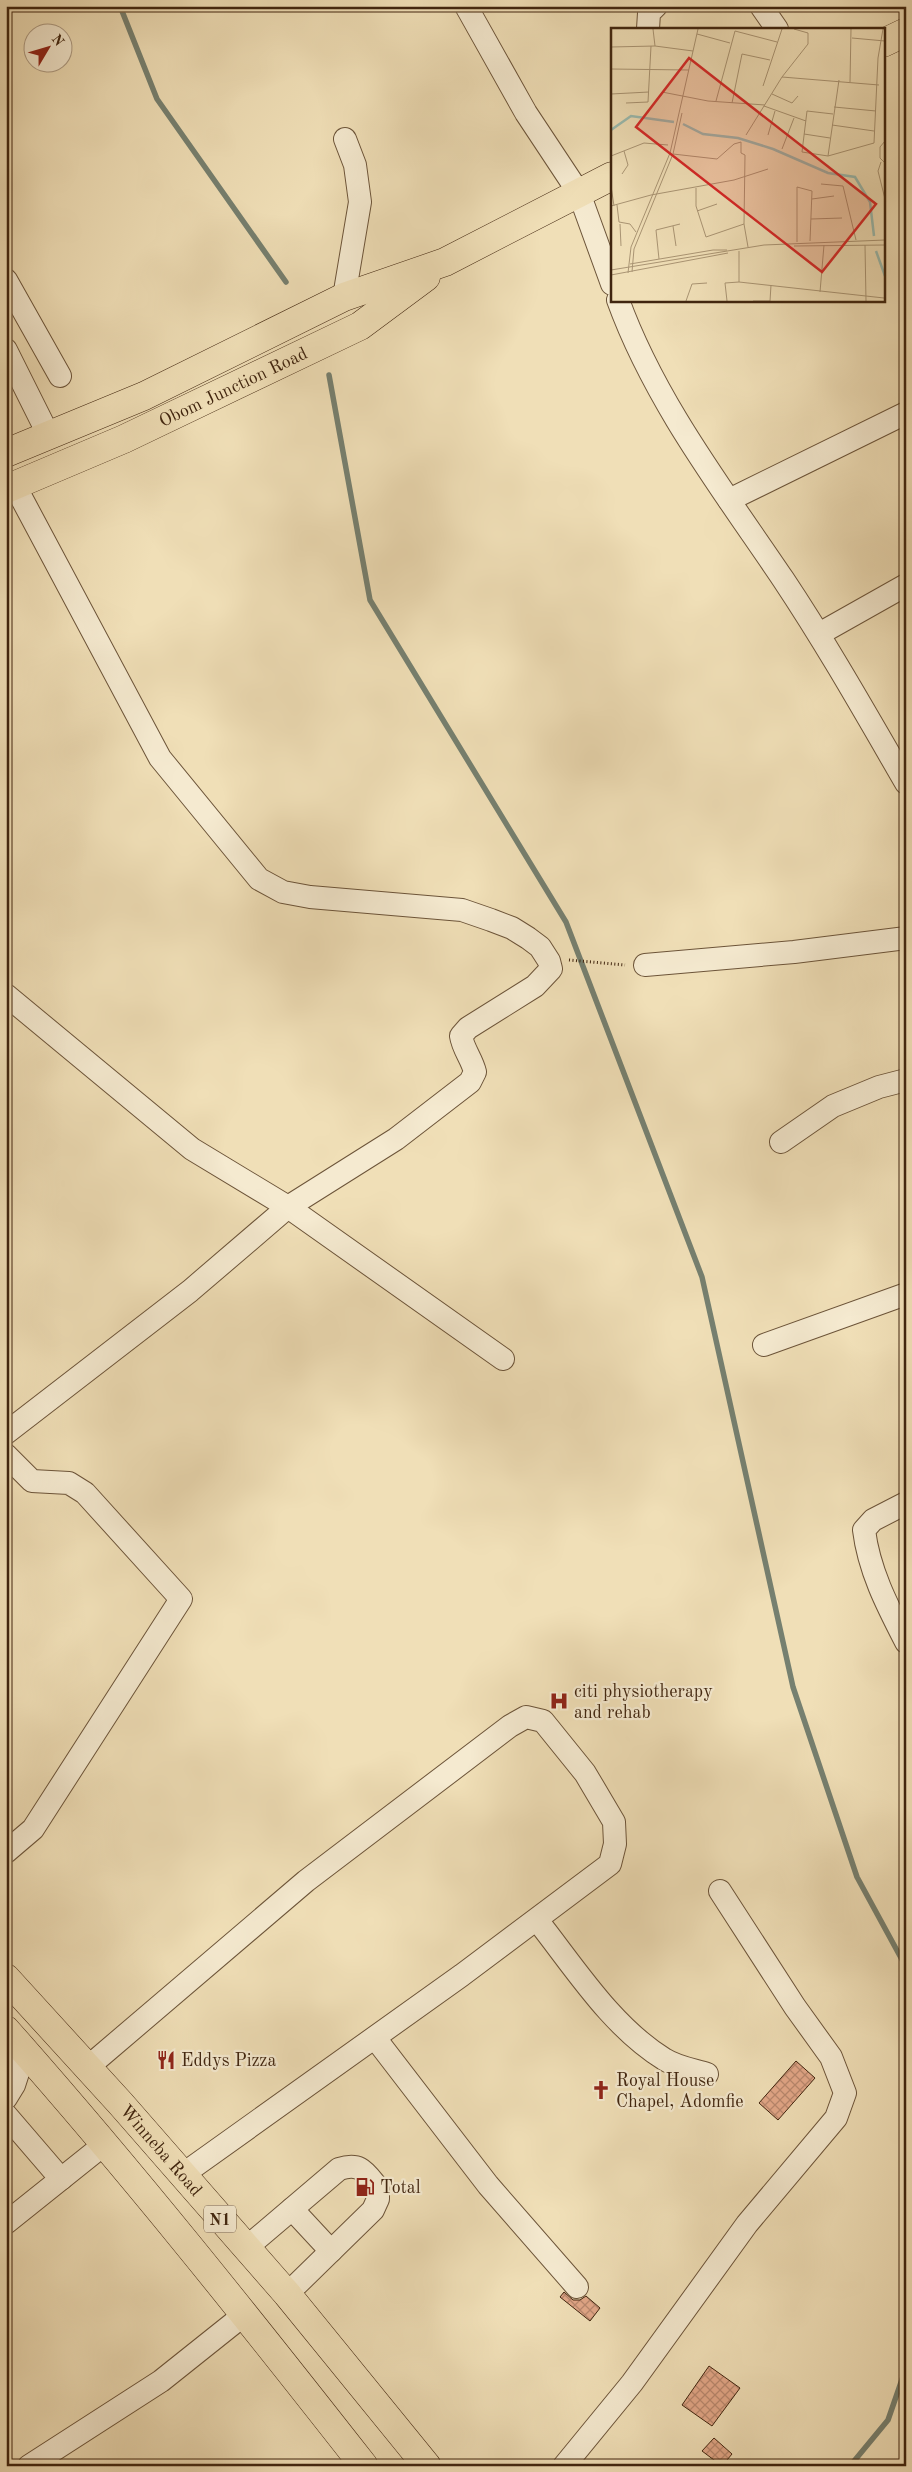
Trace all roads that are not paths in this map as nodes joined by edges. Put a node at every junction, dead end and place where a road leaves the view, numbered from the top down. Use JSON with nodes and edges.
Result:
{"nodes":[{"id":1,"x":466,"y":6,"type":"edge"},
{"id":2,"x":656,"y":6,"type":"edge"},
{"id":3,"x":761,"y":6,"type":"edge"},
{"id":4,"x":648,"y":28,"type":"edge"},
{"id":5,"x":776,"y":28,"type":"edge"},
{"id":6,"x":906,"y":32,"type":"edge"},
{"id":7,"x":884,"y":42,"type":"edge"},
{"id":8,"x":345,"y":139,"type":"dead end"},
{"id":9,"x":611,"y":177,"type":"edge"},
{"id":10,"x":579,"y":193,"type":"junction"},
{"id":11,"x":445,"y":262,"type":"junction"},
{"id":12,"x":6,"y":280,"type":"edge"},
{"id":13,"x":611,"y":281,"type":"edge"},
{"id":14,"x":344,"y":297,"type":"junction"},
{"id":15,"x":618,"y":301,"type":"edge"},
{"id":16,"x":6,"y":350,"type":"edge"},
{"id":17,"x":60,"y":376,"type":"dead end"},
{"id":18,"x":906,"y":413,"type":"edge"},
{"id":19,"x":49,"y":436,"type":"junction"},
{"id":20,"x":6,"y":453,"type":"edge"},
{"id":21,"x":11,"y":487,"type":"edge"},
{"id":22,"x":729,"y":500,"type":"junction"},
{"id":23,"x":906,"y":585,"type":"edge"},
{"id":24,"x":819,"y":634,"type":"junction"},
{"id":25,"x":906,"y":783,"type":"edge"},
{"id":26,"x":906,"y":938,"type":"edge"},
{"id":27,"x":645,"y":965,"type":"road end"},
{"id":28,"x":6,"y":995,"type":"edge"},
{"id":29,"x":906,"y":1080,"type":"edge"},
{"id":30,"x":781,"y":1142,"type":"dead end"},
{"id":31,"x":288,"y":1207,"type":"junction"},
{"id":32,"x":906,"y":1294,"type":"edge"},
{"id":33,"x":764,"y":1346,"type":"dead end"},
{"id":34,"x":503,"y":1360,"type":"dead end"},
{"id":35,"x":6,"y":1433,"type":"edge"},
{"id":36,"x":6,"y":1455,"type":"edge"},
{"id":37,"x":906,"y":1503,"type":"edge"},
{"id":38,"x":906,"y":1642,"type":"edge"},
{"id":39,"x":6,"y":1852,"type":"edge"},
{"id":40,"x":720,"y":1891,"type":"dead end"},
{"id":41,"x":537,"y":1920,"type":"junction"},
{"id":42,"x":6,"y":1978,"type":"edge"},
{"id":43,"x":6,"y":2030,"type":"edge"},
{"id":44,"x":375,"y":2038,"type":"junction"},
{"id":45,"x":25,"y":2051,"type":"junction"},
{"id":46,"x":88,"y":2068,"type":"junction"},
{"id":47,"x":707,"y":2074,"type":"dead end"},
{"id":48,"x":6,"y":2098,"type":"edge"},
{"id":49,"x":6,"y":2115,"type":"edge"},
{"id":50,"x":106,"y":2143,"type":"junction"},
{"id":51,"x":182,"y":2175,"type":"junction"},
{"id":52,"x":62,"y":2178,"type":"junction"},
{"id":53,"x":292,"y":2209,"type":"junction"},
{"id":54,"x":6,"y":2223,"type":"edge"},
{"id":55,"x":246,"y":2248,"type":"junction"},
{"id":56,"x":331,"y":2251,"type":"junction"},
{"id":57,"x":578,"y":2287,"type":"dead end"},
{"id":58,"x":287,"y":2294,"type":"junction"},
{"id":59,"x":245,"y":2314,"type":"junction"},
{"id":60,"x":29,"y":2466,"type":"edge"},
{"id":61,"x":364,"y":2466,"type":"edge"},
{"id":62,"x":427,"y":2466,"type":"edge"},
{"id":63,"x":564,"y":2466,"type":"edge"}],
"edges":[{"from":1,"to":10,"type":"street"},
{"from":2,"to":4,"type":"street"},
{"from":3,"to":5,"type":"street"},
{"from":6,"to":7,"type":"main road"},
{"from":8,"to":14,"type":"street"},
{"from":9,"to":10,"type":"main road","name":"Obom Junction Road"},
{"from":10,"to":11,"type":"main road","name":"Obom Junction Road"},
{"from":10,"to":13,"type":"street"},
{"from":11,"to":14,"type":"main road","name":"Obom Junction Road"},
{"from":11,"to":21,"type":"main road","name":"Obom Junction Road"},
{"from":12,"to":17,"type":"street"},
{"from":14,"to":19,"type":"main road","name":"Obom Junction Road"},
{"from":15,"to":22,"type":"street"},
{"from":16,"to":19,"type":"street"},
{"from":18,"to":22,"type":"street"},
{"from":19,"to":20,"type":"main road","name":"Obom Junction Road"},
{"from":21,"to":31,"type":"street"},
{"from":22,"to":24,"type":"street"},
{"from":23,"to":24,"type":"street"},
{"from":24,"to":25,"type":"street"},
{"from":26,"to":27,"type":"street"},
{"from":28,"to":31,"type":"street"},
{"from":29,"to":30,"type":"street"},
{"from":31,"to":34,"type":"street"},
{"from":31,"to":35,"type":"street"},
{"from":32,"to":33,"type":"street"},
{"from":36,"to":39,"type":"street"},
{"from":37,"to":38,"type":"street"},
{"from":40,"to":63,"type":"street"},
{"from":41,"to":44,"type":"street"},
{"from":41,"to":46,"type":"street"},
{"from":41,"to":47,"type":"street"},
{"from":42,"to":46,"type":"main road","name":"Winneba Road","number":"N1"},
{"from":43,"to":45,"type":"main road","name":"Winneba Road","number":"N1"},
{"from":44,"to":51,"type":"street"},
{"from":44,"to":57,"type":"street"},
{"from":45,"to":48,"type":"street"},
{"from":45,"to":50,"type":"main road","name":"Winneba Road","number":"N1"},
{"from":46,"to":51,"type":"main road","name":"Winneba Road","number":"N1"},
{"from":49,"to":52,"type":"street"},
{"from":50,"to":52,"type":"street"},
{"from":50,"to":59,"type":"main road","name":"Winneba Road","number":"N1"},
{"from":51,"to":55,"type":"main road","name":"Winneba Road","number":"N1"},
{"from":52,"to":54,"type":"street"},
{"from":53,"to":55,"type":"street"},
{"from":53,"to":56,"type":"street"},
{"from":53,"to":56,"type":"street"},
{"from":55,"to":58,"type":"main road","name":"Winneba Road","number":"N1"},
{"from":56,"to":58,"type":"street"},
{"from":58,"to":62,"type":"main road","name":"Winneba Road","number":"N1"},
{"from":59,"to":60,"type":"street"},
{"from":59,"to":61,"type":"main road","name":"Winneba Road","number":"N1"}]}
